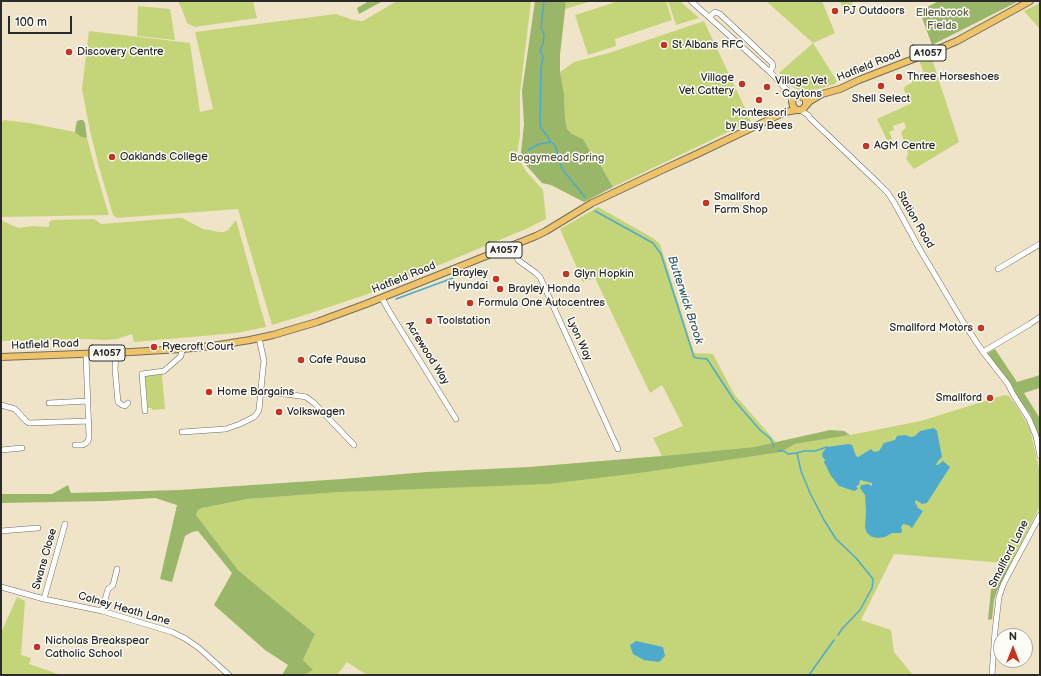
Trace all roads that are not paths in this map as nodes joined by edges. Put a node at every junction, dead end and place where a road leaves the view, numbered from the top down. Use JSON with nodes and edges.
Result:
{"nodes":[{"id":1,"x":691,"y":1,"type":"edge"},
{"id":2,"x":1030,"y":1,"type":"edge"},
{"id":3,"x":709,"y":17,"type":"junction"},
{"id":4,"x":770,"y":72,"type":"junction"},
{"id":5,"x":787,"y":90,"type":"junction"},
{"id":6,"x":822,"y":94,"type":"junction"},
{"id":7,"x":800,"y":96,"type":"junction"},
{"id":8,"x":792,"y":101,"type":"junction"},
{"id":9,"x":802,"y":108,"type":"junction"},
{"id":10,"x":785,"y":112,"type":"junction"},
{"id":11,"x":1040,"y":244,"type":"edge"},
{"id":12,"x":513,"y":246,"type":"junction"},
{"id":13,"x":998,"y":269,"type":"dead end"},
{"id":14,"x":382,"y":298,"type":"junction"},
{"id":15,"x":1040,"y":317,"type":"edge"},
{"id":16,"x":259,"y":338,"type":"junction"},
{"id":17,"x":182,"y":349,"type":"junction"},
{"id":18,"x":983,"y":352,"type":"junction"},
{"id":19,"x":116,"y":353,"type":"junction"},
{"id":20,"x":86,"y":354,"type":"junction"},
{"id":21,"x":1,"y":357,"type":"edge"},
{"id":22,"x":261,"y":391,"type":"junction"},
{"id":23,"x":88,"y":401,"type":"junction"},
{"id":24,"x":49,"y":403,"type":"dead end"},
{"id":25,"x":128,"y":403,"type":"dead end"},
{"id":26,"x":1,"y":405,"type":"edge"},
{"id":27,"x":144,"y":411,"type":"dead end"},
{"id":28,"x":456,"y":419,"type":"dead end"},
{"id":29,"x":89,"y":420,"type":"junction"},
{"id":30,"x":182,"y":432,"type":"dead end"},
{"id":31,"x":74,"y":445,"type":"dead end"},
{"id":32,"x":354,"y":445,"type":"dead end"},
{"id":33,"x":22,"y":448,"type":"dead end"},
{"id":34,"x":618,"y":449,"type":"dead end"},
{"id":35,"x":1,"y":450,"type":"edge"},
{"id":36,"x":1040,"y":456,"type":"edge"},
{"id":37,"x":1040,"y":515,"type":"edge"},
{"id":38,"x":65,"y":524,"type":"dead end"},
{"id":39,"x":38,"y":528,"type":"dead end"},
{"id":40,"x":1,"y":531,"type":"edge"},
{"id":41,"x":117,"y":569,"type":"dead end"},
{"id":42,"x":1,"y":587,"type":"edge"},
{"id":43,"x":44,"y":599,"type":"junction"},
{"id":44,"x":102,"y":611,"type":"junction"},
{"id":45,"x":229,"y":675,"type":"edge"},
{"id":46,"x":992,"y":675,"type":"edge"}],
"edges":[{"from":1,"to":3,"type":"street"},
{"from":2,"to":6,"type":"main road","name":"Hatfield Road","number":"A1057"},
{"from":3,"to":4,"type":"street"},
{"from":3,"to":4,"type":"street"},
{"from":4,"to":5,"type":"street"},
{"from":5,"to":7,"type":"street"},
{"from":5,"to":8,"type":"street"},
{"from":6,"to":7,"type":"main road","name":"Hatfield Road","number":"A1057"},
{"from":6,"to":9,"type":"main road","name":"Hatfield Road","number":"A1057"},
{"from":7,"to":8,"type":"main road"},
{"from":7,"to":9,"type":"main road"},
{"from":8,"to":9,"type":"main road"},
{"from":8,"to":10,"type":"main road","name":"Hatfield Road","number":"A1057"},
{"from":9,"to":10,"type":"main road","name":"Hatfield Road","number":"A1057"},
{"from":9,"to":18,"type":"street","name":"Station Road"},
{"from":10,"to":12,"type":"main road","name":"Hatfield Road","number":"A1057"},
{"from":11,"to":13,"type":"street"},
{"from":12,"to":14,"type":"main road","name":"Hatfield Road","number":"A1057"},
{"from":12,"to":34,"type":"street","name":"Lyon Way"},
{"from":14,"to":16,"type":"main road","name":"Hatfield Road","number":"A1057"},
{"from":14,"to":28,"type":"street","name":"Acrewood Way"},
{"from":15,"to":18,"type":"street"},
{"from":16,"to":17,"type":"main road","name":"Hatfield Road","number":"A1057"},
{"from":16,"to":22,"type":"street"},
{"from":17,"to":19,"type":"main road","name":"Hatfield Road","number":"A1057"},
{"from":17,"to":27,"type":"street"},
{"from":18,"to":36,"type":"street"},
{"from":19,"to":20,"type":"main road","name":"Hatfield Road","number":"A1057"},
{"from":19,"to":25,"type":"street"},
{"from":20,"to":21,"type":"main road","name":"Hatfield Road","number":"A1057"},
{"from":20,"to":23,"type":"street"},
{"from":22,"to":30,"type":"street"},
{"from":22,"to":32,"type":"street"},
{"from":23,"to":24,"type":"street"},
{"from":23,"to":29,"type":"street"},
{"from":26,"to":29,"type":"street"},
{"from":29,"to":31,"type":"street"},
{"from":33,"to":35,"type":"street"},
{"from":37,"to":46,"type":"street","name":"Smallford Lane"},
{"from":38,"to":43,"type":"street","name":"Swans Close"},
{"from":39,"to":40,"type":"street"},
{"from":41,"to":44,"type":"street"},
{"from":42,"to":43,"type":"street","name":"Colney Heath Lane"},
{"from":43,"to":44,"type":"street","name":"Colney Heath Lane"},
{"from":44,"to":45,"type":"street","name":"Colney Heath Lane"}]}
